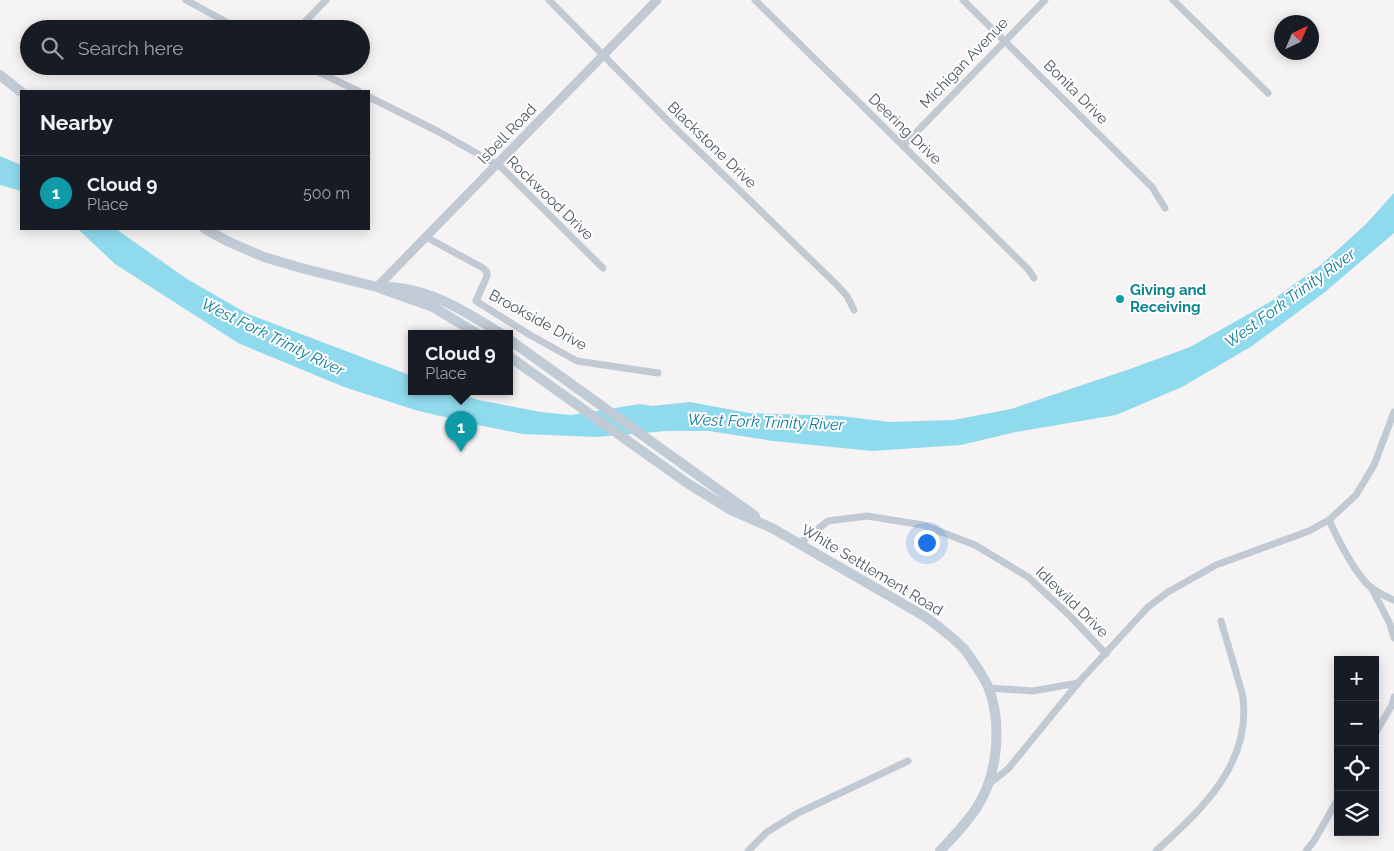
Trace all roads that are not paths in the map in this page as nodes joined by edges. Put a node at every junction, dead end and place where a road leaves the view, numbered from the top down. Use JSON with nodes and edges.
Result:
{"nodes":[{"id":1,"x":186,"y":0,"type":"edge"},
{"id":2,"x":326,"y":0,"type":"edge"},
{"id":3,"x":549,"y":0,"type":"edge"},
{"id":4,"x":657,"y":0,"type":"edge"},
{"id":5,"x":755,"y":0,"type":"edge"},
{"id":6,"x":963,"y":0,"type":"edge"},
{"id":7,"x":1044,"y":0,"type":"edge"},
{"id":8,"x":1173,"y":0,"type":"edge"},
{"id":9,"x":223,"y":20,"type":"edge"},
{"id":10,"x":307,"y":20,"type":"edge"},
{"id":11,"x":1005,"y":41,"type":"junction"},
{"id":12,"x":603,"y":56,"type":"junction"},
{"id":13,"x":0,"y":75,"type":"edge"},
{"id":14,"x":325,"y":75,"type":"edge"},
{"id":15,"x":356,"y":90,"type":"edge"},
{"id":16,"x":20,"y":91,"type":"edge"},
{"id":17,"x":1268,"y":93,"type":"dead end"},
{"id":18,"x":370,"y":98,"type":"edge"},
{"id":19,"x":903,"y":146,"type":"junction"},
{"id":20,"x":497,"y":164,"type":"junction"},
{"id":21,"x":1165,"y":208,"type":"dead end"},
{"id":22,"x":207,"y":230,"type":"edge"},
{"id":23,"x":426,"y":237,"type":"junction"},
{"id":24,"x":603,"y":268,"type":"dead end"},
{"id":25,"x":1034,"y":278,"type":"dead end"},
{"id":26,"x":377,"y":288,"type":"junction"},
{"id":27,"x":854,"y":310,"type":"dead end"},
{"id":28,"x":471,"y":330,"type":"edge"},
{"id":29,"x":495,"y":330,"type":"edge"},
{"id":30,"x":513,"y":342,"type":"edge"},
{"id":31,"x":513,"y":359,"type":"edge"},
{"id":32,"x":658,"y":373,"type":"dead end"},
{"id":33,"x":1394,"y":412,"type":"edge"},
{"id":34,"x":1329,"y":520,"type":"junction"},
{"id":35,"x":772,"y":528,"type":"junction"},
{"id":36,"x":798,"y":544,"type":"junction"},
{"id":37,"x":1372,"y":588,"type":"junction"},
{"id":38,"x":1394,"y":600,"type":"edge"},
{"id":39,"x":1221,"y":621,"type":"dead end"},
{"id":40,"x":1394,"y":638,"type":"edge"},
{"id":41,"x":1106,"y":654,"type":"junction"},
{"id":42,"x":1078,"y":683,"type":"junction"},
{"id":43,"x":989,"y":688,"type":"junction"},
{"id":44,"x":1394,"y":697,"type":"edge"},
{"id":45,"x":1379,"y":727,"type":"edge"},
{"id":46,"x":908,"y":761,"type":"dead end"},
{"id":47,"x":988,"y":784,"type":"junction"},
{"id":48,"x":1334,"y":806,"type":"edge"},
{"id":49,"x":748,"y":851,"type":"edge"},
{"id":50,"x":940,"y":851,"type":"edge"},
{"id":51,"x":1156,"y":851,"type":"edge"},
{"id":52,"x":1306,"y":851,"type":"edge"}],
"edges":[{"from":1,"to":9,"type":"street"},
{"from":2,"to":10,"type":"street"},
{"from":3,"to":12,"type":"street","name":"Blackstone Drive"},
{"from":4,"to":12,"type":"street","name":"Isbell Road"},
{"from":5,"to":19,"type":"street","name":"Deering Drive"},
{"from":6,"to":11,"type":"street","name":"Bonita Drive"},
{"from":7,"to":11,"type":"street","name":"Michigan Avenue"},
{"from":8,"to":17,"type":"street"},
{"from":11,"to":19,"type":"street","name":"Michigan Avenue"},
{"from":11,"to":21,"type":"street","name":"Bonita Drive"},
{"from":12,"to":20,"type":"street","name":"Isbell Road"},
{"from":12,"to":27,"type":"street","name":"Blackstone Drive"},
{"from":13,"to":16,"type":"main road"},
{"from":14,"to":15,"type":"street"},
{"from":18,"to":20,"type":"street","name":"Rockwood Drive"},
{"from":19,"to":25,"type":"street","name":"Deering Drive"},
{"from":20,"to":23,"type":"street","name":"Isbell Road"},
{"from":20,"to":24,"type":"street","name":"Rockwood Drive"},
{"from":22,"to":26,"type":"main road"},
{"from":23,"to":26,"type":"street","name":"Isbell Road"},
{"from":23,"to":32,"type":"street","name":"Brookside Drive"},
{"from":26,"to":28,"type":"main road"},
{"from":26,"to":29,"type":"main road"},
{"from":30,"to":35,"type":"main road","name":"White Settlement Road"},
{"from":31,"to":35,"type":"main road","name":"White Settlement Road"},
{"from":33,"to":34,"type":"street"},
{"from":34,"to":37,"type":"street"},
{"from":34,"to":41,"type":"street"},
{"from":35,"to":36,"type":"main road","name":"White Settlement Road"},
{"from":36,"to":41,"type":"street","name":"Idlewild Drive"},
{"from":36,"to":43,"type":"main road","name":"White Settlement Road"},
{"from":37,"to":38,"type":"street"},
{"from":37,"to":40,"type":"street"},
{"from":39,"to":51,"type":"street"},
{"from":41,"to":42,"type":"street"},
{"from":42,"to":43,"type":"street"},
{"from":42,"to":47,"type":"street"},
{"from":43,"to":47,"type":"main road","name":"White Settlement Road"},
{"from":44,"to":45,"type":"street"},
{"from":46,"to":49,"type":"street"},
{"from":47,"to":50,"type":"main road","name":"White Settlement Road"},
{"from":48,"to":52,"type":"street"}]}
